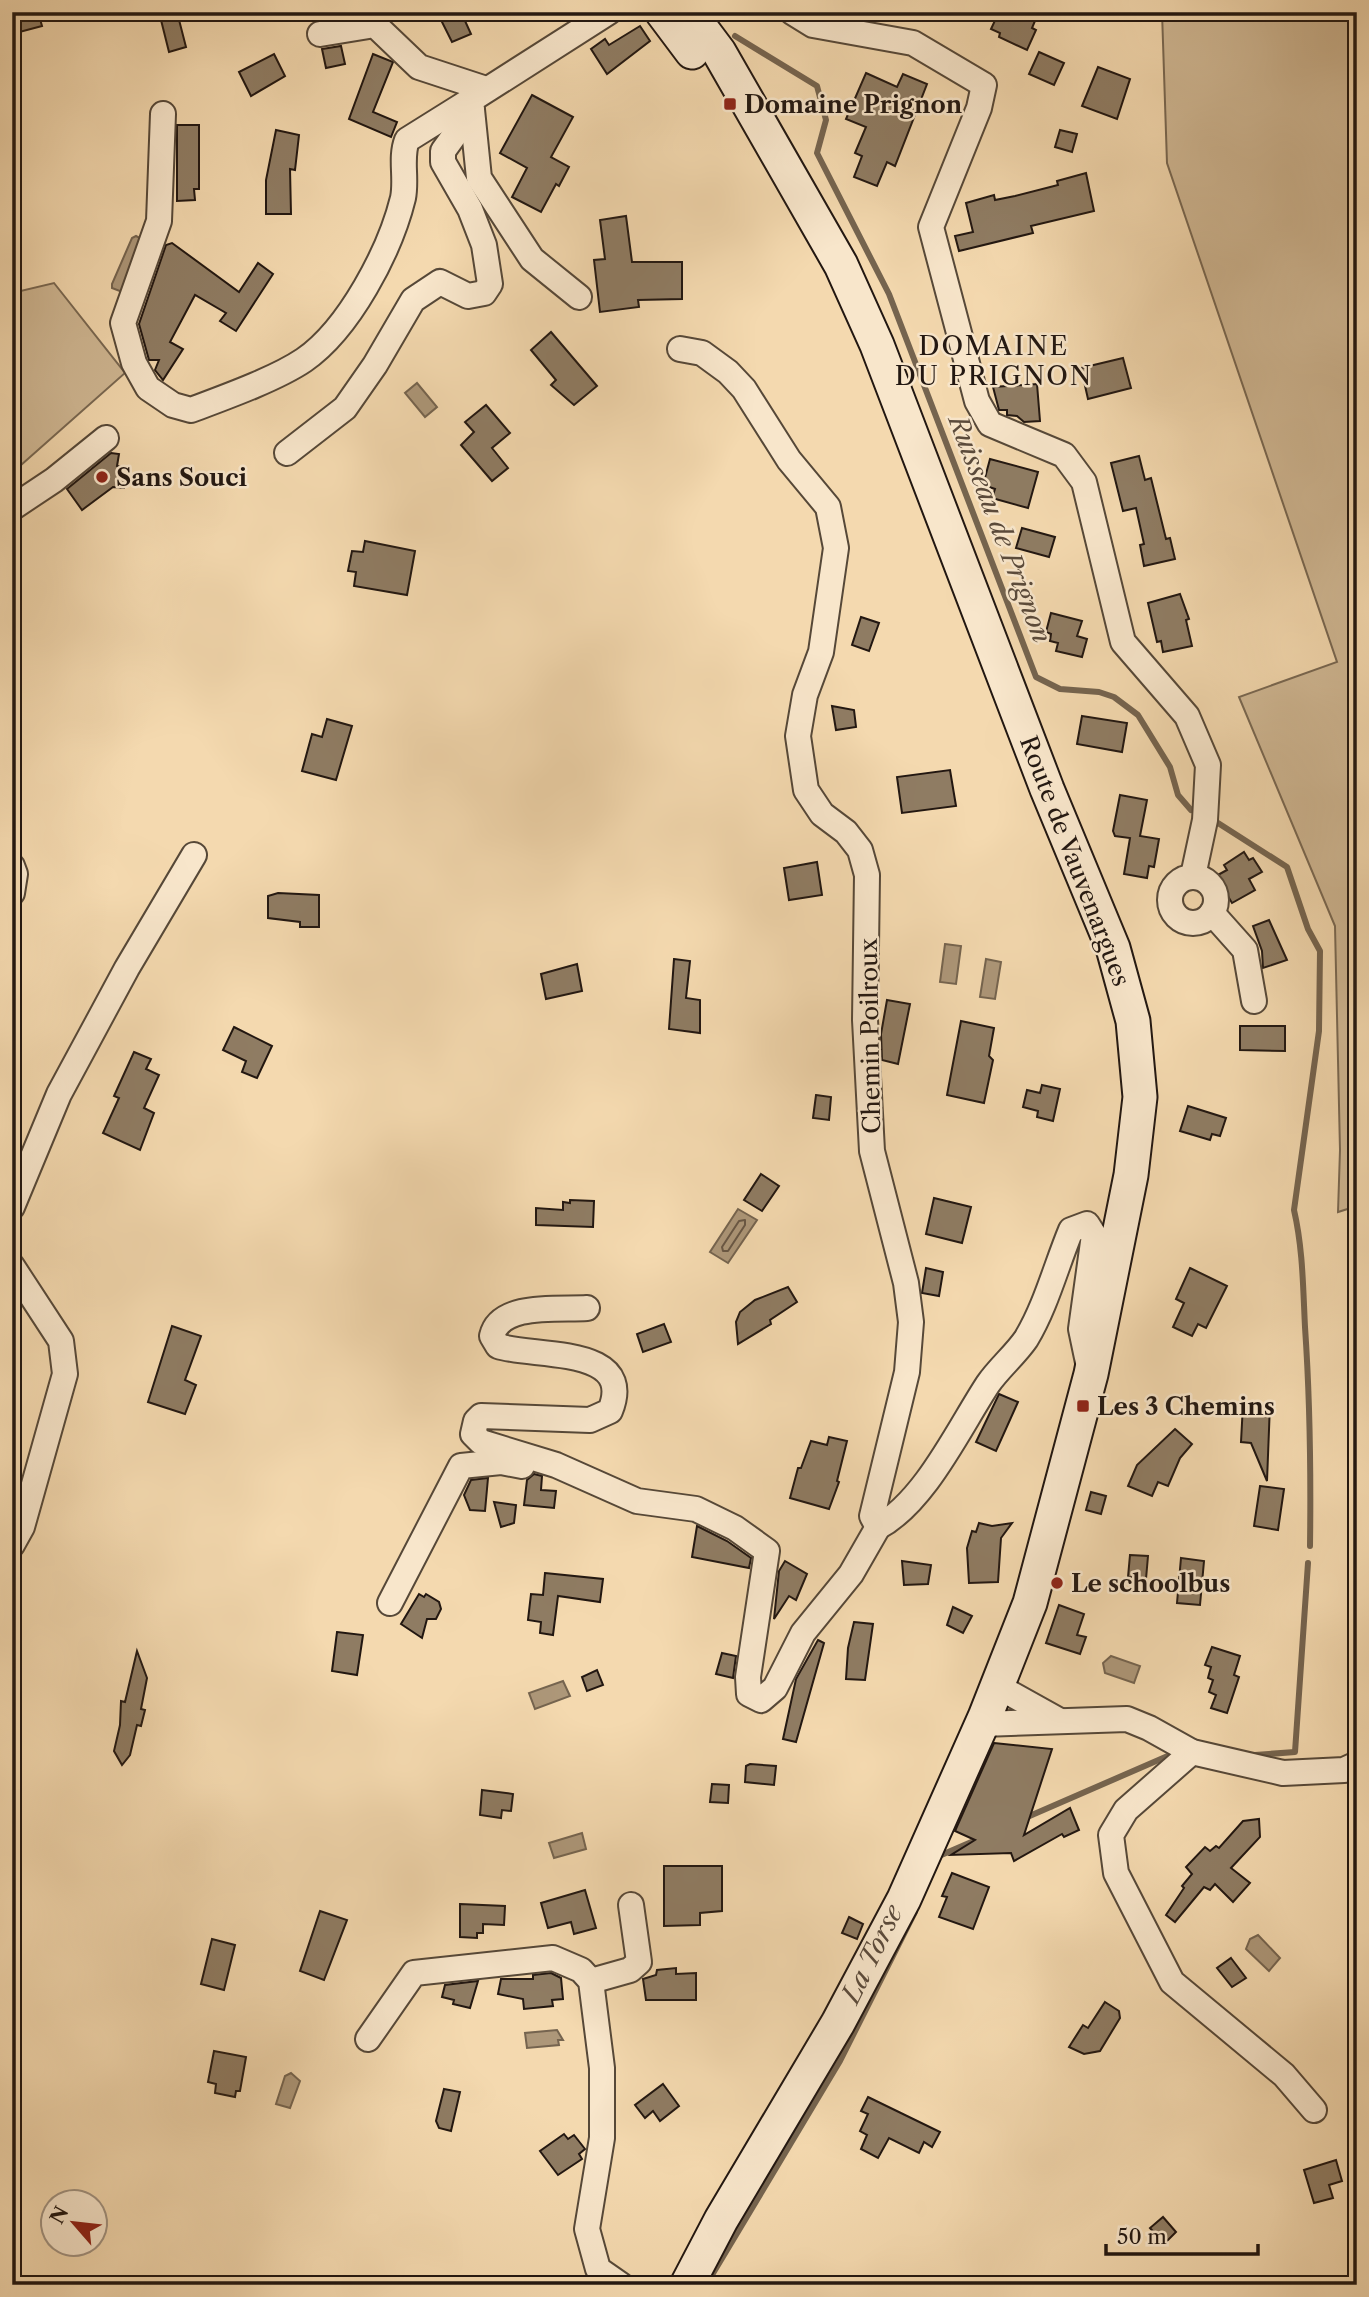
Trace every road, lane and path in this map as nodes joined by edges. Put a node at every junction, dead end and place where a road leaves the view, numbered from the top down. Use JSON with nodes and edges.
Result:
{"nodes":[{"id":1,"x":609,"y":12,"type":"edge"},
{"id":2,"x":662,"y":12,"type":"edge"},
{"id":3,"x":689,"y":12,"type":"edge"},
{"id":4,"x":792,"y":12,"type":"edge"},
{"id":5,"x":320,"y":34,"type":"dead end"},
{"id":6,"x":476,"y":100,"type":"junction"},
{"id":7,"x":163,"y":114,"type":"dead end"},
{"id":8,"x":801,"y":197,"type":"junction"},
{"id":9,"x":579,"y":297,"type":"dead end"},
{"id":10,"x":680,"y":349,"type":"dead end"},
{"id":11,"x":106,"y":438,"type":"dead end"},
{"id":12,"x":287,"y":453,"type":"dead end"},
{"id":13,"x":12,"y":508,"type":"edge"},
{"id":14,"x":194,"y":855,"type":"dead end"},
{"id":15,"x":12,"y":866,"type":"edge"},
{"id":16,"x":1193,"y":876,"type":"junction"},
{"id":17,"x":12,"y":893,"type":"edge"},
{"id":18,"x":1212,"y":913,"type":"junction"},
{"id":19,"x":1254,"y":1001,"type":"dead end"},
{"id":20,"x":12,"y":1207,"type":"edge"},
{"id":21,"x":12,"y":1266,"type":"edge"},
{"id":22,"x":587,"y":1308,"type":"dead end"},
{"id":23,"x":1091,"y":1374,"type":"junction"},
{"id":24,"x":536,"y":1461,"type":"junction"},
{"id":25,"x":878,"y":1527,"type":"junction"},
{"id":26,"x":12,"y":1545,"type":"edge"},
{"id":27,"x":390,"y":1604,"type":"dead end"},
{"id":28,"x":997,"y":1686,"type":"junction"},
{"id":29,"x":984,"y":1721,"type":"junction"},
{"id":30,"x":1061,"y":1722,"type":"junction"},
{"id":31,"x":1192,"y":1752,"type":"junction"},
{"id":32,"x":1357,"y":1764,"type":"edge"},
{"id":33,"x":631,"y":1905,"type":"dead end"},
{"id":34,"x":591,"y":1981,"type":"junction"},
{"id":35,"x":368,"y":2039,"type":"dead end"},
{"id":36,"x":1314,"y":2110,"type":"dead end"},
{"id":37,"x":721,"y":2220,"type":"junction"},
{"id":38,"x":621,"y":2285,"type":"edge"},
{"id":39,"x":672,"y":2285,"type":"edge"},
{"id":40,"x":687,"y":2285,"type":"edge"}],
"edges":[{"from":1,"to":6,"type":"street"},
{"from":2,"to":8,"type":"main road","name":"Route de Vauvenargues"},
{"from":3,"to":8,"type":"main road","name":"Route de Vauvenargues"},
{"from":4,"to":16,"type":"street"},
{"from":5,"to":6,"type":"street"},
{"from":6,"to":7,"type":"street"},
{"from":6,"to":9,"type":"street"},
{"from":6,"to":12,"type":"street"},
{"from":8,"to":23,"type":"main road","name":"Route de Vauvenargues"},
{"from":10,"to":25,"type":"street","name":"Chemin Poilroux"},
{"from":11,"to":13,"type":"street"},
{"from":14,"to":20,"type":"street"},
{"from":15,"to":17,"type":"street"},
{"from":16,"to":18,"type":"street"},
{"from":16,"to":18,"type":"street"},
{"from":18,"to":19,"type":"street"},
{"from":21,"to":26,"type":"street"},
{"from":22,"to":24,"type":"street"},
{"from":23,"to":25,"type":"street"},
{"from":23,"to":28,"type":"main road","name":"Route de Vauvenargues"},
{"from":24,"to":25,"type":"street"},
{"from":24,"to":27,"type":"street"},
{"from":28,"to":29,"type":"main road","name":"Route de Vauvenargues"},
{"from":28,"to":30,"type":"street"},
{"from":29,"to":30,"type":"street"},
{"from":29,"to":37,"type":"main road","name":"Route de Vauvenargues"},
{"from":30,"to":31,"type":"street"},
{"from":31,"to":32,"type":"street"},
{"from":31,"to":36,"type":"street"},
{"from":33,"to":34,"type":"street"},
{"from":34,"to":35,"type":"street"},
{"from":34,"to":38,"type":"street"},
{"from":37,"to":39,"type":"main road"},
{"from":37,"to":40,"type":"main road"}]}
